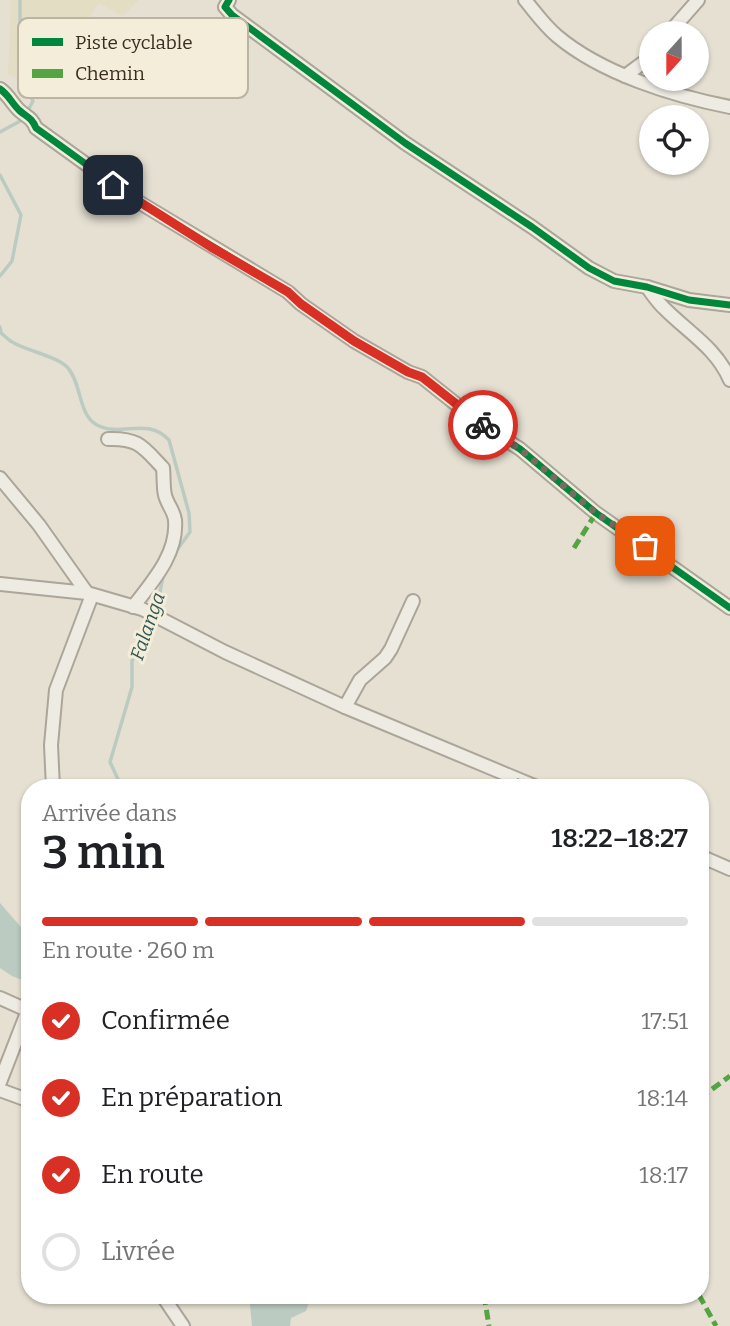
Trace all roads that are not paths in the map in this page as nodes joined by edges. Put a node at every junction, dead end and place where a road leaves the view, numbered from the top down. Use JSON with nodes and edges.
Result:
{"nodes":[{"id":1,"x":229,"y":0,"type":"edge"},
{"id":2,"x":525,"y":0,"type":"edge"},
{"id":3,"x":698,"y":0,"type":"edge"},
{"id":4,"x":236,"y":18,"type":"edge"},
{"id":5,"x":680,"y":21,"type":"edge"},
{"id":6,"x":248,"y":27,"type":"edge"},
{"id":7,"x":639,"y":66,"type":"edge"},
{"id":8,"x":625,"y":76,"type":"junction"},
{"id":9,"x":0,"y":89,"type":"edge"},
{"id":10,"x":730,"y":107,"type":"edge"},
{"id":11,"x":647,"y":287,"type":"junction"},
{"id":12,"x":730,"y":306,"type":"edge"},
{"id":13,"x":730,"y":380,"type":"edge"},
{"id":14,"x":108,"y":439,"type":"dead end"},
{"id":15,"x":0,"y":478,"type":"edge"},
{"id":16,"x":0,"y":584,"type":"edge"},
{"id":17,"x":90,"y":594,"type":"junction"},
{"id":18,"x":413,"y":601,"type":"dead end"},
{"id":19,"x":138,"y":608,"type":"junction"},
{"id":20,"x":730,"y":608,"type":"edge"},
{"id":21,"x":345,"y":707,"type":"junction"},
{"id":22,"x":53,"y":779,"type":"edge"},
{"id":23,"x":517,"y":779,"type":"edge"},
{"id":24,"x":709,"y":860,"type":"edge"},
{"id":25,"x":730,"y":869,"type":"edge"},
{"id":26,"x":0,"y":998,"type":"edge"},
{"id":27,"x":21,"y":1006,"type":"edge"},
{"id":28,"x":21,"y":1026,"type":"edge"},
{"id":29,"x":0,"y":1082,"type":"edge"},
{"id":30,"x":0,"y":1090,"type":"edge"},
{"id":31,"x":21,"y":1098,"type":"edge"},
{"id":32,"x":168,"y":1304,"type":"edge"},
{"id":33,"x":183,"y":1326,"type":"edge"}],
"edges":[{"from":1,"to":4,"type":"street"},
{"from":2,"to":8,"type":"street"},
{"from":3,"to":5,"type":"street"},
{"from":6,"to":11,"type":"street"},
{"from":7,"to":8,"type":"street"},
{"from":8,"to":10,"type":"street"},
{"from":9,"to":20,"type":"street"},
{"from":11,"to":12,"type":"street"},
{"from":11,"to":13,"type":"street"},
{"from":14,"to":19,"type":"street"},
{"from":15,"to":17,"type":"street"},
{"from":16,"to":17,"type":"street"},
{"from":17,"to":19,"type":"street"},
{"from":17,"to":22,"type":"street"},
{"from":18,"to":21,"type":"street"},
{"from":19,"to":21,"type":"street"},
{"from":21,"to":23,"type":"street"},
{"from":24,"to":25,"type":"street"},
{"from":26,"to":27,"type":"street"},
{"from":28,"to":29,"type":"street"},
{"from":30,"to":31,"type":"street"},
{"from":32,"to":33,"type":"street"}]}
